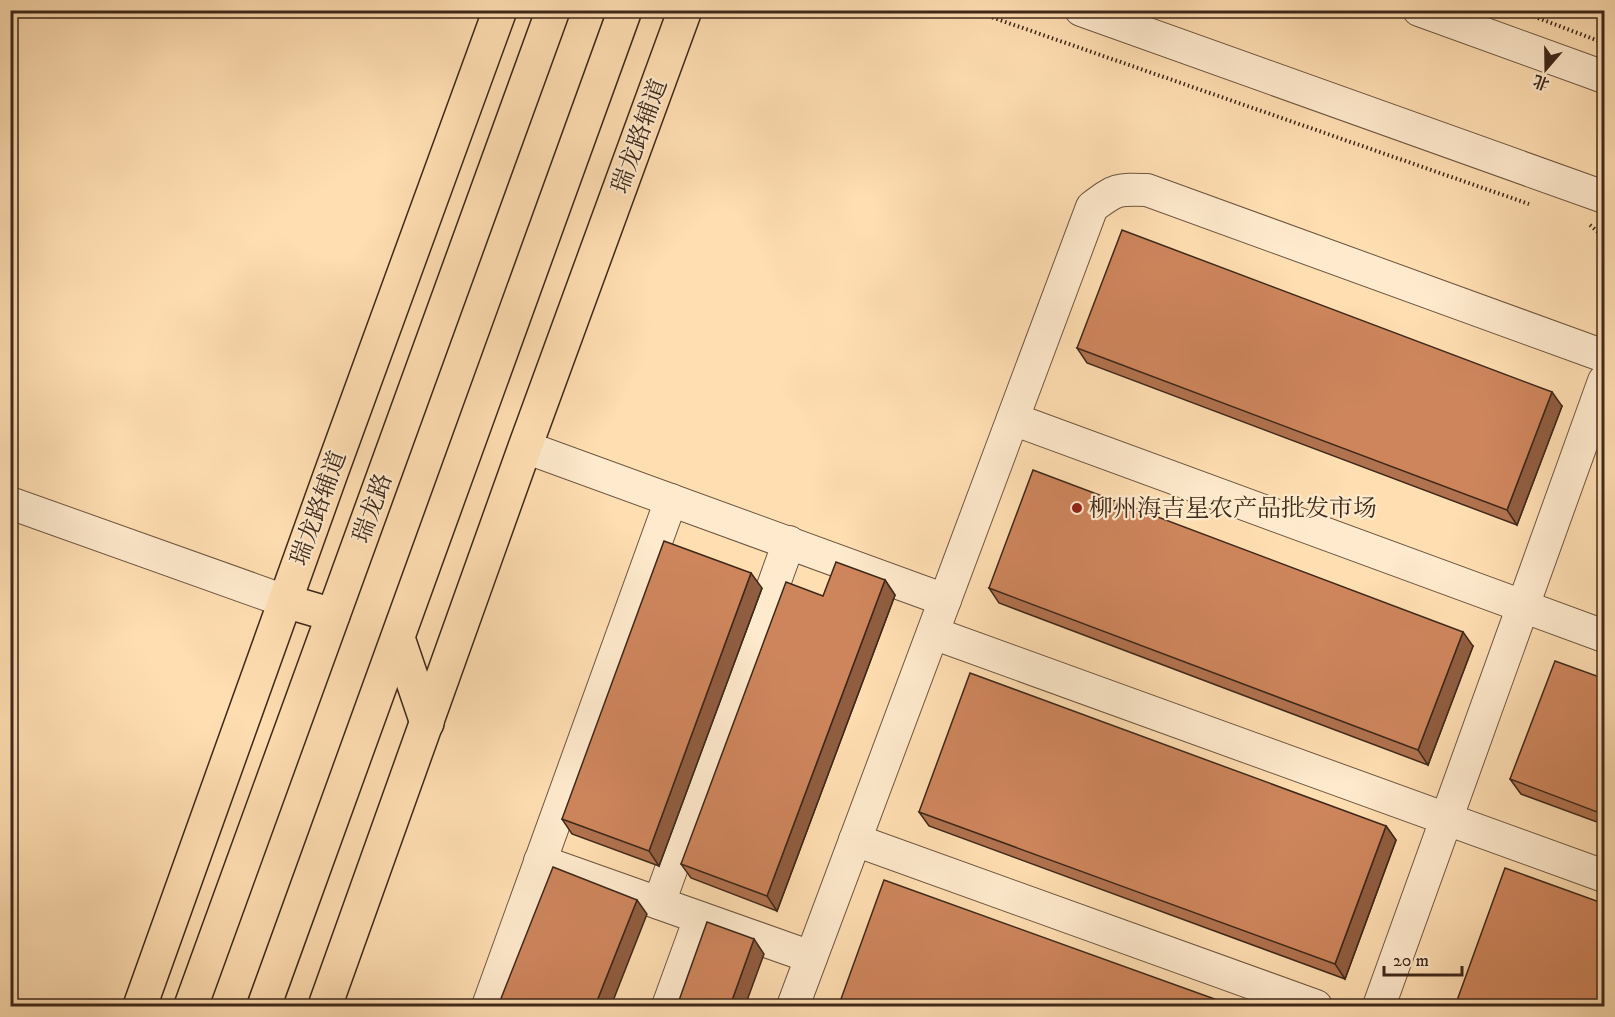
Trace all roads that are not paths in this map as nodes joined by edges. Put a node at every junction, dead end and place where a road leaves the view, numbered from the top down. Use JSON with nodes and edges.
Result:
{"nodes":[{"id":1,"x":500,"y":10,"type":"edge"},
{"id":2,"x":553,"y":10,"type":"edge"},
{"id":3,"x":625,"y":10,"type":"edge"},
{"id":4,"x":685,"y":10,"type":"edge"},
{"id":5,"x":1081,"y":10,"type":"edge"},
{"id":6,"x":1419,"y":10,"type":"edge"},
{"id":7,"x":1456,"y":17,"type":"edge"},
{"id":8,"x":1605,"y":77,"type":"edge"},
{"id":9,"x":1605,"y":197,"type":"edge"},
{"id":10,"x":1605,"y":357,"type":"edge"},
{"id":11,"x":1605,"y":381,"type":"edge"},
{"id":12,"x":1013,"y":419,"type":"junction"},
{"id":13,"x":525,"y":447,"type":"junction"},
{"id":14,"x":671,"y":500,"type":"junction"},
{"id":15,"x":10,"y":503,"type":"edge"},
{"id":16,"x":789,"y":543,"type":"junction"},
{"id":17,"x":945,"y":600,"type":"junction"},
{"id":18,"x":285,"y":601,"type":"junction"},
{"id":19,"x":1523,"y":606,"type":"junction"},
{"id":20,"x":333,"y":615,"type":"junction"},
{"id":21,"x":933,"y":633,"type":"junction"},
{"id":22,"x":1605,"y":636,"type":"edge"},
{"id":23,"x":398,"y":638,"type":"junction"},
{"id":24,"x":427,"y":723,"type":"junction"},
{"id":25,"x":1447,"y":819,"type":"junction"},
{"id":26,"x":855,"y":840,"type":"junction"},
{"id":27,"x":540,"y":861,"type":"junction"},
{"id":28,"x":1605,"y":876,"type":"edge"},
{"id":29,"x":659,"y":903,"type":"junction"},
{"id":30,"x":699,"y":918,"type":"junction"},
{"id":31,"x":812,"y":957,"type":"junction"},
{"id":32,"x":140,"y":1006,"type":"edge"},
{"id":33,"x":191,"y":1006,"type":"edge"},
{"id":34,"x":264,"y":1006,"type":"edge"},
{"id":35,"x":325,"y":1006,"type":"edge"},
{"id":36,"x":488,"y":1006,"type":"edge"},
{"id":37,"x":668,"y":1006,"type":"edge"},
{"id":38,"x":793,"y":1006,"type":"edge"},
{"id":39,"x":1316,"y":1006,"type":"edge"},
{"id":40,"x":1379,"y":1006,"type":"edge"}],
"edges":[{"from":1,"to":18,"type":"main road","name":"瑞龙路辅道"},
{"from":2,"to":20,"type":"main road","name":"瑞龙路"},
{"from":3,"to":23,"type":"main road"},
{"from":4,"to":13,"type":"main road","name":"瑞龙路辅道"},
{"from":5,"to":9,"type":"street"},
{"from":6,"to":7,"type":"street"},
{"from":7,"to":8,"type":"street"},
{"from":10,"to":12,"type":"street"},
{"from":11,"to":19,"type":"street"},
{"from":12,"to":17,"type":"street"},
{"from":12,"to":19,"type":"street"},
{"from":13,"to":14,"type":"street"},
{"from":13,"to":24,"type":"main road","name":"瑞龙路辅道"},
{"from":14,"to":16,"type":"street"},
{"from":14,"to":27,"type":"street"},
{"from":15,"to":18,"type":"street"},
{"from":16,"to":17,"type":"street"},
{"from":16,"to":29,"type":"street"},
{"from":17,"to":21,"type":"street"},
{"from":18,"to":20,"type":"main road"},
{"from":18,"to":32,"type":"main road","name":"瑞龙路辅道"},
{"from":19,"to":22,"type":"street"},
{"from":19,"to":25,"type":"street"},
{"from":20,"to":33,"type":"main road","name":"瑞龙路"},
{"from":21,"to":25,"type":"street"},
{"from":21,"to":26,"type":"street"},
{"from":23,"to":24,"type":"main road"},
{"from":23,"to":34,"type":"main road"},
{"from":24,"to":35,"type":"main road","name":"瑞龙路辅道"},
{"from":25,"to":28,"type":"street"},
{"from":25,"to":40,"type":"street"},
{"from":26,"to":31,"type":"street"},
{"from":26,"to":39,"type":"street"},
{"from":27,"to":29,"type":"street"},
{"from":27,"to":36,"type":"street"},
{"from":29,"to":30,"type":"street"},
{"from":30,"to":31,"type":"street"},
{"from":30,"to":37,"type":"street"},
{"from":31,"to":38,"type":"street"}]}
